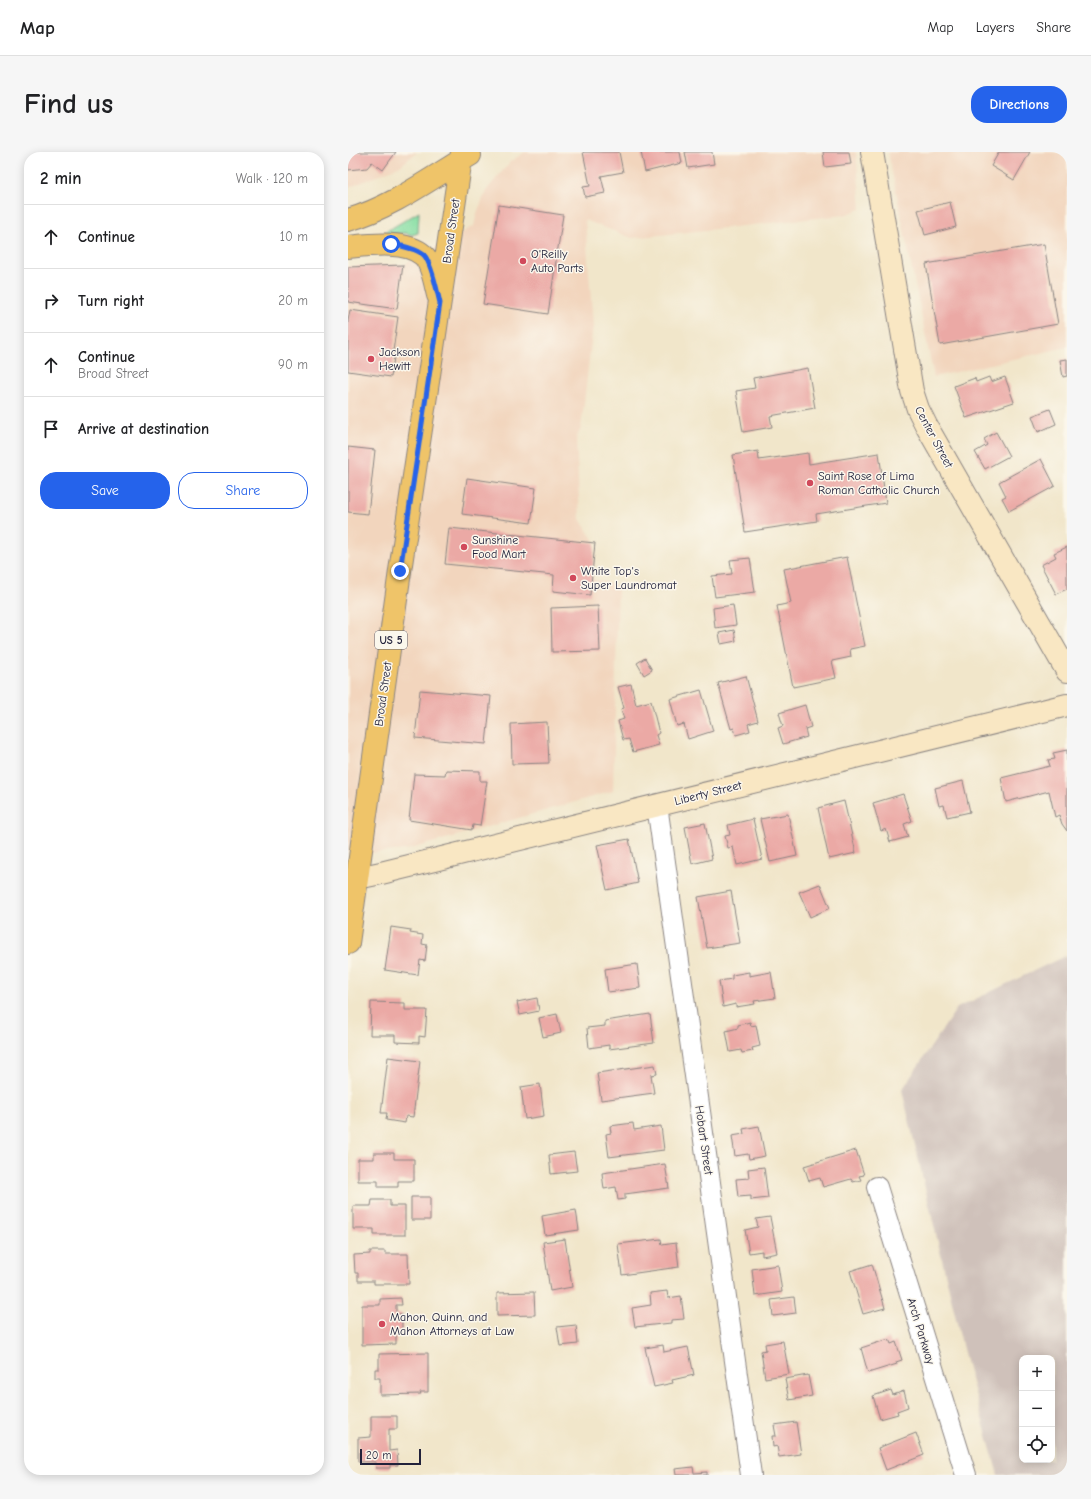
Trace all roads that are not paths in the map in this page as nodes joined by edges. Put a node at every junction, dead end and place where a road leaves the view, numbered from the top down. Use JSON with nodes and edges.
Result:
{"nodes":[{"id":1,"x":872,"y":152,"type":"edge"},
{"id":2,"x":467,"y":154,"type":"edge"},
{"id":3,"x":348,"y":220,"type":"edge"},
{"id":4,"x":348,"y":247,"type":"edge"},
{"id":5,"x":440,"y":303,"type":"junction"},
{"id":6,"x":1067,"y":671,"type":"edge"},
{"id":7,"x":1067,"y":705,"type":"edge"},
{"id":8,"x":657,"y":806,"type":"junction"},
{"id":9,"x":353,"y":880,"type":"edge"},
{"id":10,"x":348,"y":944,"type":"edge"},
{"id":11,"x":877,"y":1187,"type":"dead end"},
{"id":12,"x":751,"y":1475,"type":"edge"},
{"id":13,"x":966,"y":1475,"type":"edge"}],
"edges":[{"from":1,"to":6,"type":"main road","name":"Center Street"},
{"from":2,"to":3,"type":"main road"},
{"from":2,"to":5,"type":"main road","name":"Broad Street","number":"US 5"},
{"from":4,"to":5,"type":"main road"},
{"from":5,"to":9,"type":"main road","name":"Broad Street","number":"US 5"},
{"from":7,"to":8,"type":"main road","name":"Liberty Street"},
{"from":8,"to":9,"type":"main road","name":"Liberty Street"},
{"from":8,"to":12,"type":"street","name":"Hobart Street"},
{"from":9,"to":10,"type":"main road","name":"Broad Street","number":"US 5"},
{"from":11,"to":13,"type":"street","name":"Arch Parkway"}]}
